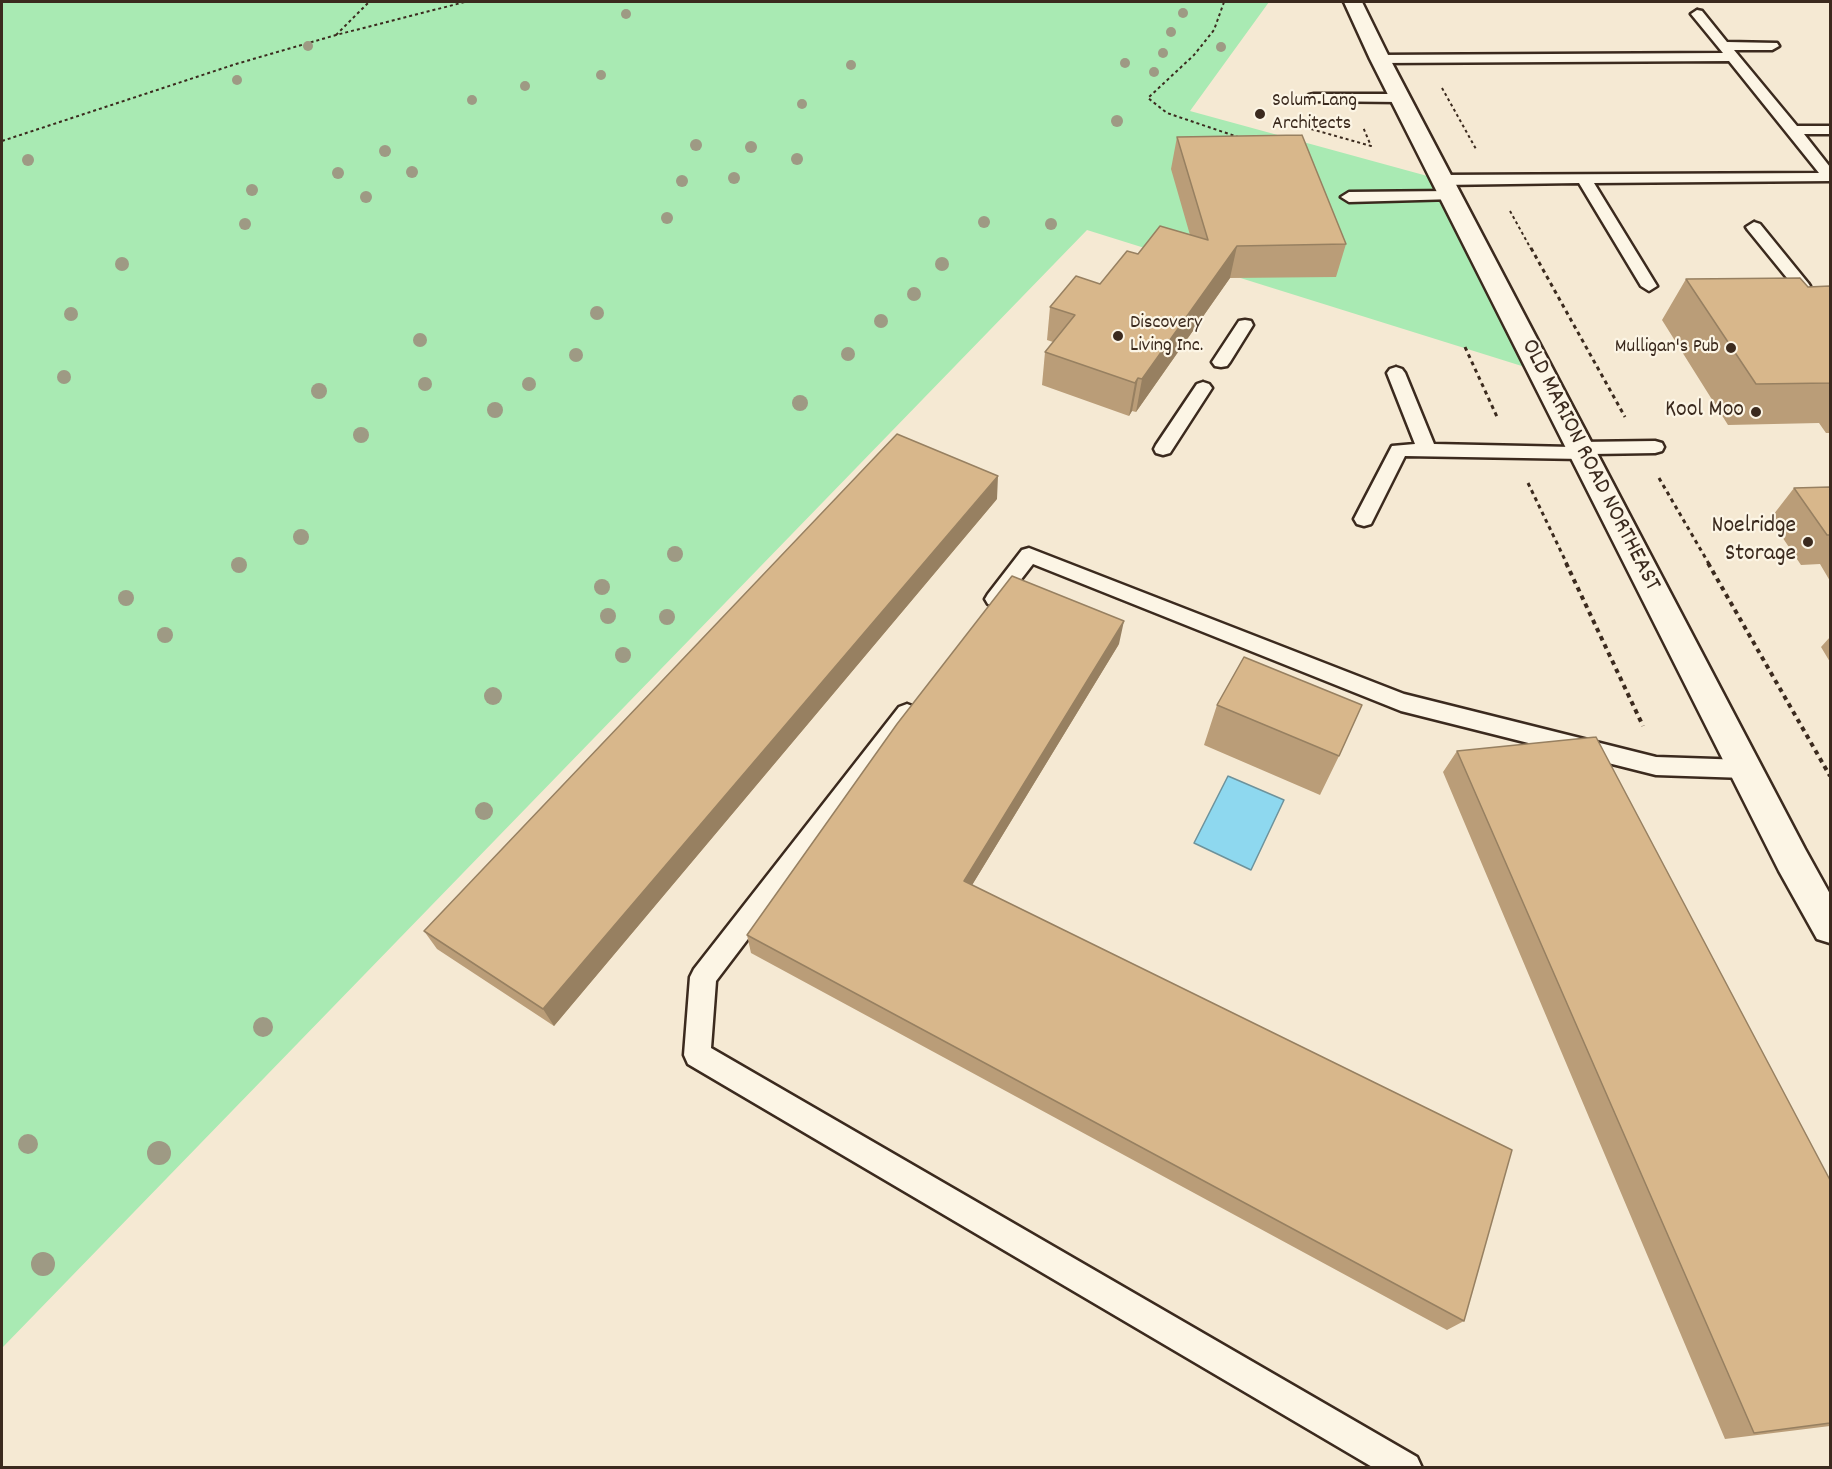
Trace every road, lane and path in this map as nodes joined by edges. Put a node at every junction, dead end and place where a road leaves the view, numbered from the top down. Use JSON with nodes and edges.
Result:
{"nodes":[{"id":1,"x":369,"y":2,"type":"edge"},
{"id":2,"x":465,"y":2,"type":"edge"},
{"id":3,"x":1224,"y":2,"type":"edge"},
{"id":4,"x":1353,"y":2,"type":"edge"},
{"id":5,"x":1697,"y":14,"type":"dead end"},
{"id":6,"x":336,"y":35,"type":"junction"},
{"id":7,"x":1724,"y":46,"type":"junction"},
{"id":8,"x":1772,"y":46,"type":"dead end"},
{"id":9,"x":1733,"y":57,"type":"junction"},
{"id":10,"x":1426,"y":58,"type":"junction"},
{"id":11,"x":1380,"y":59,"type":"junction"},
{"id":12,"x":1314,"y":98,"type":"dead end"},
{"id":13,"x":1400,"y":98,"type":"junction"},
{"id":14,"x":1793,"y":130,"type":"junction"},
{"id":15,"x":1830,"y":130,"type":"edge"},
{"id":16,"x":1240,"y":138,"type":"edge"},
{"id":17,"x":2,"y":141,"type":"edge"},
{"id":18,"x":1830,"y":176,"type":"edge"},
{"id":19,"x":1584,"y":179,"type":"junction"},
{"id":20,"x":1493,"y":180,"type":"junction"},
{"id":21,"x":1446,"y":188,"type":"junction"},
{"id":22,"x":1349,"y":196,"type":"dead end"},
{"id":23,"x":1755,"y":226,"type":"dead end"},
{"id":24,"x":1649,"y":286,"type":"dead end"},
{"id":25,"x":1802,"y":286,"type":"edge"},
{"id":26,"x":1245,"y":325,"type":"dead end"},
{"id":27,"x":1465,"y":347,"type":"dead end"},
{"id":28,"x":1221,"y":362,"type":"dead end"},
{"id":29,"x":1396,"y":373,"type":"dead end"},
{"id":30,"x":1203,"y":388,"type":"dead end"},
{"id":31,"x":1648,"y":447,"type":"junction"},
{"id":32,"x":1163,"y":448,"type":"dead end"},
{"id":33,"x":1427,"y":451,"type":"junction"},
{"id":34,"x":1581,"y":451,"type":"junction"},
{"id":35,"x":1514,"y":452,"type":"junction"},
{"id":36,"x":1364,"y":519,"type":"dead end"},
{"id":37,"x":978,"y":621,"type":"edge"},
{"id":38,"x":920,"y":696,"type":"edge"},
{"id":39,"x":1662,"y":767,"type":"junction"},
{"id":40,"x":1745,"y":769,"type":"junction"},
{"id":41,"x":1830,"y":776,"type":"edge"},
{"id":42,"x":1828,"y":917,"type":"edge"},
{"id":43,"x":1406,"y":1467,"type":"edge"}],
"edges":[{"from":1,"to":6,"type":"path"},
{"from":2,"to":6,"type":"path"},
{"from":3,"to":16,"type":"path"},
{"from":4,"to":11,"type":"main road","name":"OLD MARION ROAD NORTHEAST"},
{"from":5,"to":7,"type":"lane"},
{"from":6,"to":17,"type":"path"},
{"from":7,"to":8,"type":"lane"},
{"from":7,"to":9,"type":"lane"},
{"from":9,"to":10,"type":"lane"},
{"from":9,"to":14,"type":"lane"},
{"from":10,"to":11,"type":"lane"},
{"from":10,"to":20,"type":"path"},
{"from":11,"to":13,"type":"main road","name":"OLD MARION ROAD NORTHEAST"},
{"from":12,"to":13,"type":"lane"},
{"from":13,"to":21,"type":"main road","name":"OLD MARION ROAD NORTHEAST"},
{"from":14,"to":15,"type":"lane"},
{"from":14,"to":18,"type":"lane"},
{"from":18,"to":19,"type":"lane"},
{"from":19,"to":20,"type":"lane"},
{"from":19,"to":24,"type":"lane"},
{"from":20,"to":21,"type":"lane"},
{"from":20,"to":31,"type":"path"},
{"from":21,"to":22,"type":"lane"},
{"from":21,"to":34,"type":"main road","name":"OLD MARION ROAD NORTHEAST"},
{"from":23,"to":25,"type":"lane"},
{"from":26,"to":28,"type":"lane"},
{"from":27,"to":35,"type":"path"},
{"from":29,"to":33,"type":"lane"},
{"from":30,"to":32,"type":"lane"},
{"from":31,"to":34,"type":"lane"},
{"from":31,"to":41,"type":"path"},
{"from":33,"to":35,"type":"lane"},
{"from":33,"to":36,"type":"lane"},
{"from":34,"to":35,"type":"lane"},
{"from":34,"to":40,"type":"main road","name":"OLD MARION ROAD NORTHEAST"},
{"from":35,"to":39,"type":"path"},
{"from":37,"to":39,"type":"lane"},
{"from":38,"to":43,"type":"lane"},
{"from":39,"to":40,"type":"lane"},
{"from":40,"to":42,"type":"main road","name":"OLD MARION ROAD NORTHEAST"}]}
